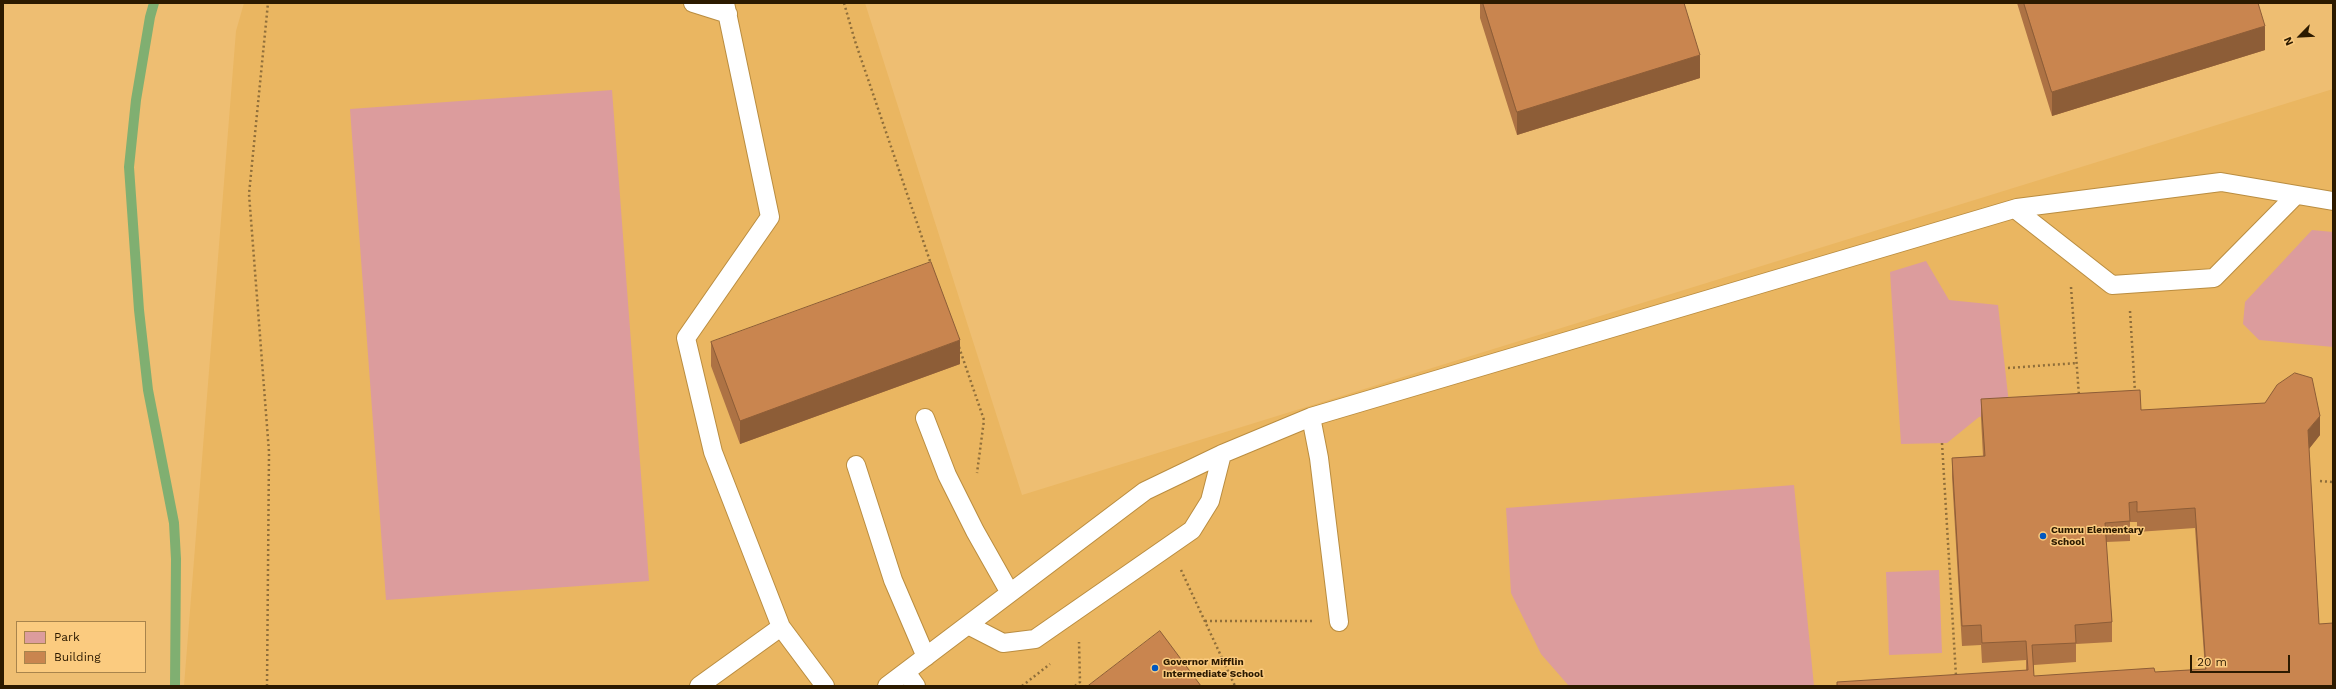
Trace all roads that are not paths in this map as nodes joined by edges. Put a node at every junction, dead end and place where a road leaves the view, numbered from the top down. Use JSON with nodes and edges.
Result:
{"nodes":[{"id":1,"x":693,"y":3,"type":"edge"},
{"id":2,"x":726,"y":8,"type":"edge"},
{"id":3,"x":2296,"y":195,"type":"junction"},
{"id":4,"x":2333,"y":201,"type":"edge"},
{"id":5,"x":2015,"y":209,"type":"junction"},
{"id":6,"x":1312,"y":416,"type":"junction"},
{"id":7,"x":925,"y":418,"type":"dead end"},
{"id":8,"x":1222,"y":454,"type":"junction"},
{"id":9,"x":856,"y":465,"type":"dead end"},
{"id":10,"x":1010,"y":593,"type":"junction"},
{"id":11,"x":1339,"y":622,"type":"road end"},
{"id":12,"x":968,"y":625,"type":"junction"},
{"id":13,"x":781,"y":627,"type":"junction"},
{"id":14,"x":926,"y":657,"type":"junction"},
{"id":15,"x":911,"y":679,"type":"edge"},
{"id":16,"x":699,"y":686,"type":"edge"},
{"id":17,"x":825,"y":686,"type":"edge"},
{"id":18,"x":887,"y":686,"type":"edge"}],
"edges":[{"from":1,"to":2,"type":"lane"},
{"from":2,"to":13,"type":"lane"},
{"from":3,"to":4,"type":"lane"},
{"from":3,"to":5,"type":"lane"},
{"from":3,"to":5,"type":"lane"},
{"from":5,"to":6,"type":"lane"},
{"from":6,"to":8,"type":"lane"},
{"from":6,"to":11,"type":"lane"},
{"from":7,"to":10,"type":"lane"},
{"from":8,"to":10,"type":"lane"},
{"from":8,"to":12,"type":"lane"},
{"from":9,"to":14,"type":"lane"},
{"from":10,"to":12,"type":"lane"},
{"from":12,"to":14,"type":"lane"},
{"from":13,"to":16,"type":"lane"},
{"from":13,"to":17,"type":"lane"},
{"from":14,"to":15,"type":"lane"},
{"from":15,"to":18,"type":"lane"}]}
